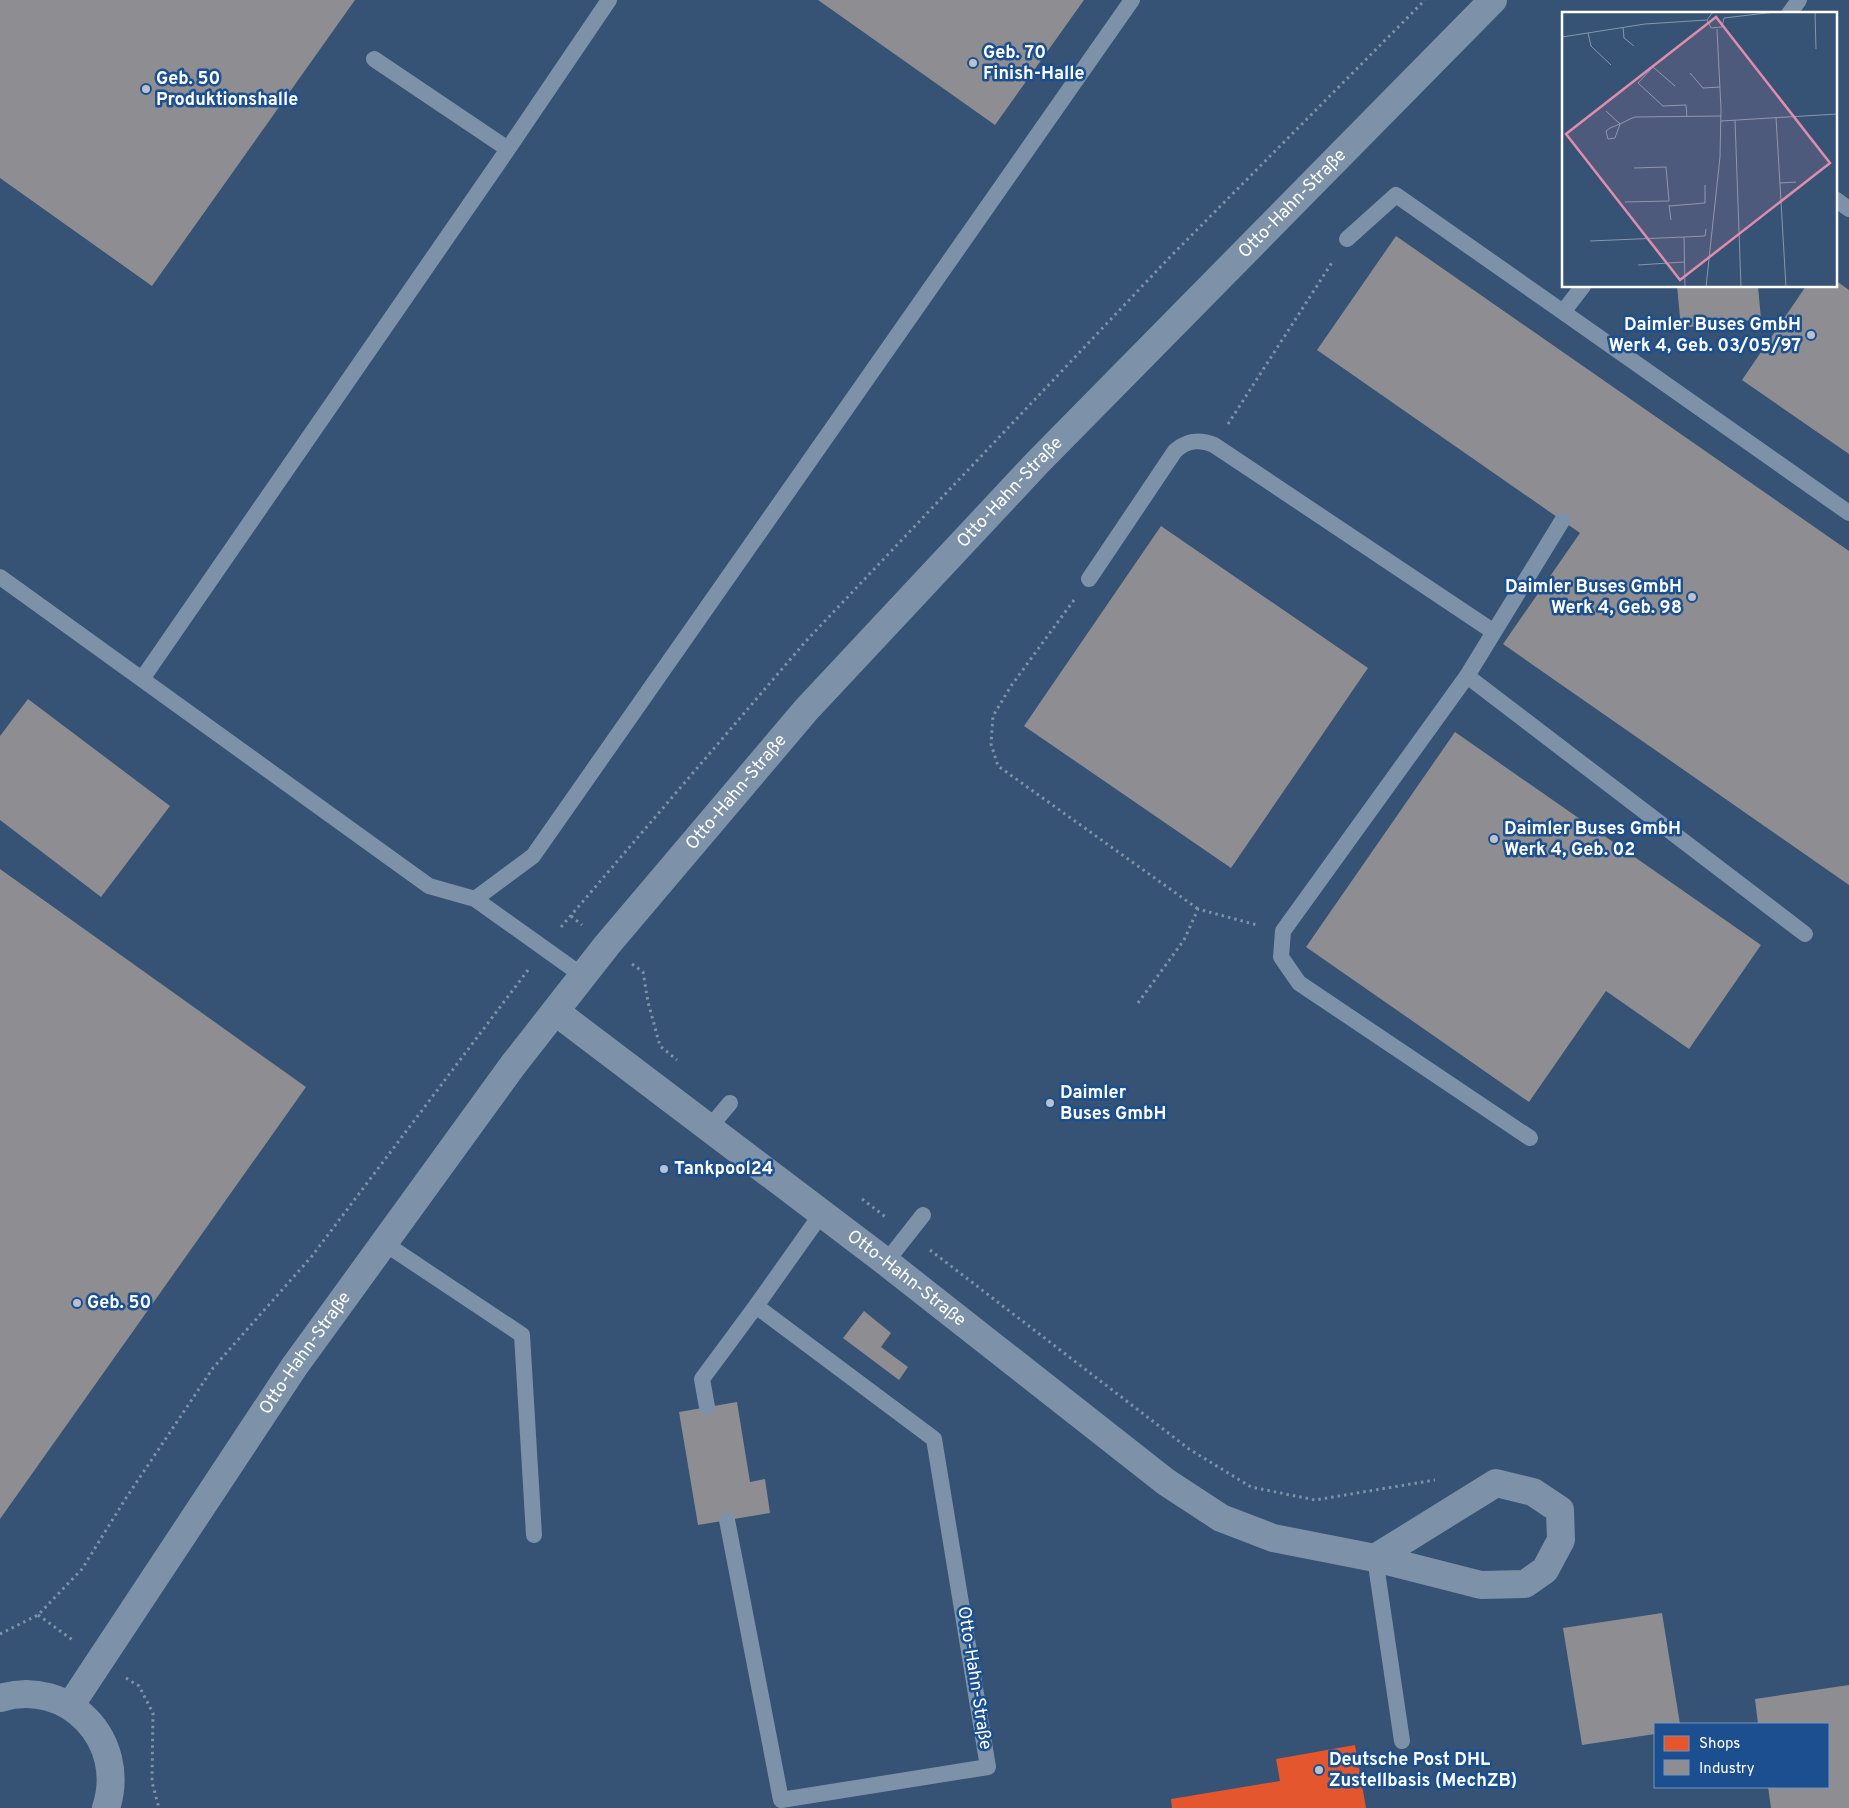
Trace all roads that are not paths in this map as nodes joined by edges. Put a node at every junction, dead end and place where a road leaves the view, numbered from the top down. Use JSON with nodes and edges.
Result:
{"nodes":[{"id":1,"x":609,"y":0,"type":"edge"},
{"id":2,"x":1132,"y":0,"type":"edge"},
{"id":3,"x":1493,"y":0,"type":"edge"},
{"id":4,"x":1799,"y":0,"type":"edge"},
{"id":5,"x":1790,"y":12,"type":"edge"},
{"id":6,"x":374,"y":59,"type":"dead end"},
{"id":7,"x":508,"y":149,"type":"junction"},
{"id":8,"x":1836,"y":200,"type":"edge"},
{"id":9,"x":1849,"y":208,"type":"edge"},
{"id":10,"x":1347,"y":239,"type":"road end"},
{"id":11,"x":1582,"y":288,"type":"edge"},
{"id":12,"x":1564,"y":312,"type":"junction"},
{"id":13,"x":1849,"y":513,"type":"edge"},
{"id":14,"x":1562,"y":521,"type":"dead end"},
{"id":15,"x":0,"y":577,"type":"edge"},
{"id":16,"x":1090,"y":579,"type":"road end"},
{"id":17,"x":1494,"y":632,"type":"junction"},
{"id":18,"x":1467,"y":676,"type":"junction"},
{"id":19,"x":142,"y":679,"type":"junction"},
{"id":20,"x":475,"y":900,"type":"junction"},
{"id":21,"x":1805,"y":934,"type":"dead end"},
{"id":22,"x":583,"y":976,"type":"junction"},
{"id":23,"x":556,"y":1012,"type":"junction"},
{"id":24,"x":730,"y":1104,"type":"dead end"},
{"id":25,"x":710,"y":1128,"type":"junction"},
{"id":26,"x":1530,"y":1138,"type":"dead end"},
{"id":27,"x":822,"y":1213,"type":"junction"},
{"id":28,"x":923,"y":1215,"type":"dead end"},
{"id":29,"x":384,"y":1243,"type":"junction"},
{"id":30,"x":886,"y":1262,"type":"junction"},
{"id":31,"x":756,"y":1306,"type":"junction"},
{"id":32,"x":707,"y":1407,"type":"dead end"},
{"id":33,"x":727,"y":1520,"type":"dead end"},
{"id":34,"x":534,"y":1535,"type":"dead end"},
{"id":35,"x":1375,"y":1558,"type":"junction"},
{"id":36,"x":0,"y":1698,"type":"edge"},
{"id":37,"x":70,"y":1706,"type":"junction"},
{"id":38,"x":1402,"y":1741,"type":"dead end"},
{"id":39,"x":106,"y":1808,"type":"edge"}],
"edges":[{"from":1,"to":7,"type":"lane"},
{"from":2,"to":20,"type":"lane"},
{"from":3,"to":22,"type":"street","name":"Otto-Hahn-Straße"},
{"from":4,"to":5,"type":"lane"},
{"from":6,"to":7,"type":"lane"},
{"from":7,"to":19,"type":"lane"},
{"from":8,"to":9,"type":"lane"},
{"from":10,"to":12,"type":"lane"},
{"from":11,"to":12,"type":"lane"},
{"from":12,"to":13,"type":"lane"},
{"from":14,"to":17,"type":"lane"},
{"from":15,"to":19,"type":"lane"},
{"from":16,"to":17,"type":"lane"},
{"from":17,"to":18,"type":"lane"},
{"from":18,"to":21,"type":"lane"},
{"from":18,"to":26,"type":"lane"},
{"from":19,"to":20,"type":"lane"},
{"from":20,"to":22,"type":"lane"},
{"from":22,"to":23,"type":"street","name":"Otto-Hahn-Straße"},
{"from":23,"to":25,"type":"street","name":"Otto-Hahn-Straße"},
{"from":23,"to":29,"type":"street","name":"Otto-Hahn-Straße"},
{"from":24,"to":25,"type":"lane"},
{"from":25,"to":27,"type":"street","name":"Otto-Hahn-Straße"},
{"from":27,"to":30,"type":"street","name":"Otto-Hahn-Straße"},
{"from":27,"to":31,"type":"lane"},
{"from":28,"to":30,"type":"lane"},
{"from":29,"to":34,"type":"lane"},
{"from":29,"to":37,"type":"street","name":"Otto-Hahn-Straße"},
{"from":30,"to":35,"type":"street","name":"Otto-Hahn-Straße"},
{"from":31,"to":32,"type":"lane"},
{"from":31,"to":33,"type":"lane","name":"Otto-Hahn-Straße"},
{"from":35,"to":35,"type":"street","name":"Otto-Hahn-Straße"},
{"from":35,"to":38,"type":"lane"},
{"from":36,"to":37,"type":"street"},
{"from":37,"to":39,"type":"street"}]}
